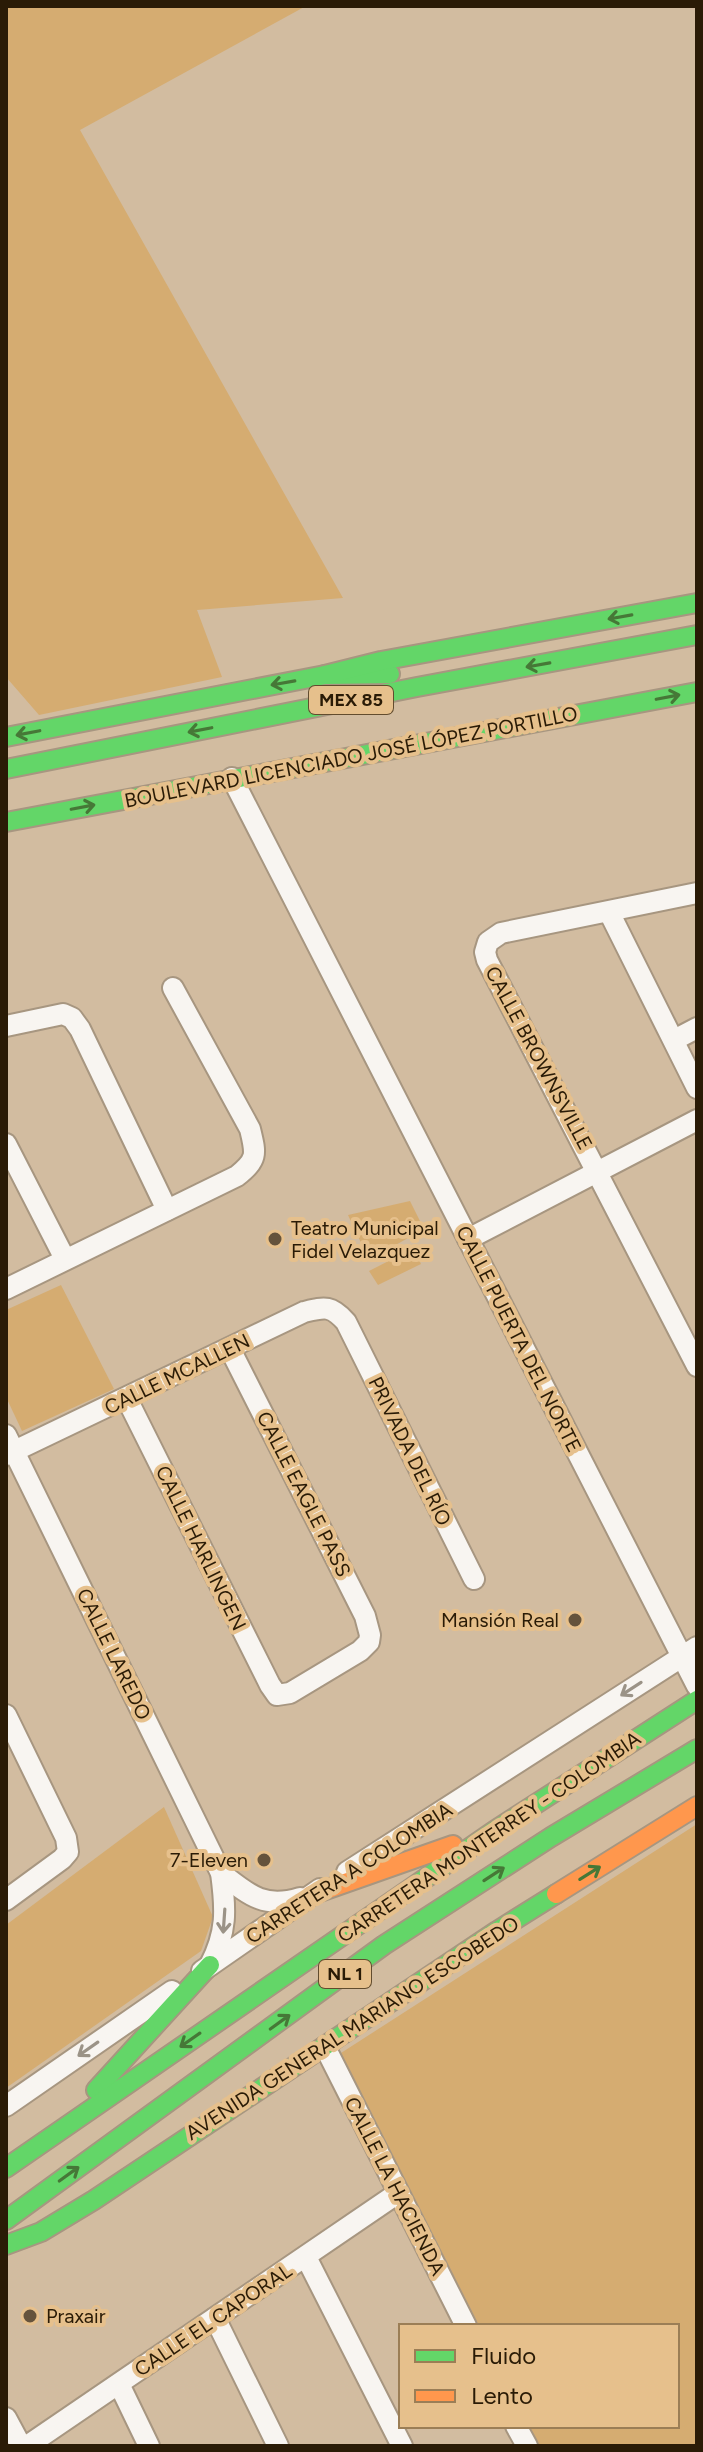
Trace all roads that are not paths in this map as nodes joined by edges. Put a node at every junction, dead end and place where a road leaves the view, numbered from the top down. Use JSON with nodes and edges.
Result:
{"nodes":[{"id":1,"x":697,"y":603,"type":"edge"},
{"id":2,"x":697,"y":635,"type":"edge"},
{"id":3,"x":485,"y":674,"type":"junction"},
{"id":4,"x":325,"y":675,"type":"junction"},
{"id":5,"x":697,"y":692,"type":"edge"},
{"id":6,"x":6,"y":737,"type":"edge"},
{"id":7,"x":6,"y":769,"type":"edge"},
{"id":8,"x":232,"y":778,"type":"junction"},
{"id":9,"x":6,"y":822,"type":"edge"},
{"id":10,"x":697,"y":893,"type":"edge"},
{"id":11,"x":609,"y":912,"type":"junction"},
{"id":12,"x":173,"y":988,"type":"dead end"},
{"id":13,"x":6,"y":1026,"type":"edge"},
{"id":14,"x":697,"y":1028,"type":"edge"},
{"id":15,"x":674,"y":1040,"type":"junction"},
{"id":16,"x":697,"y":1088,"type":"edge"},
{"id":17,"x":697,"y":1120,"type":"edge"},
{"id":18,"x":6,"y":1144,"type":"edge"},
{"id":19,"x":598,"y":1172,"type":"junction"},
{"id":20,"x":167,"y":1210,"type":"junction"},
{"id":21,"x":468,"y":1239,"type":"junction"},
{"id":22,"x":65,"y":1259,"type":"junction"},
{"id":23,"x":6,"y":1289,"type":"edge"},
{"id":24,"x":346,"y":1322,"type":"joint"},
{"id":25,"x":230,"y":1349,"type":"junction"},
{"id":26,"x":697,"y":1366,"type":"edge"},
{"id":27,"x":127,"y":1399,"type":"junction"},
{"id":28,"x":9,"y":1447,"type":"edge"},
{"id":29,"x":474,"y":1579,"type":"dead end"},
{"id":30,"x":689,"y":1651,"type":"edge"},
{"id":31,"x":697,"y":1686,"type":"edge"},
{"id":32,"x":277,"y":1695,"type":"joint"},
{"id":33,"x":697,"y":1700,"type":"edge"},
{"id":34,"x":6,"y":1715,"type":"edge"},
{"id":35,"x":697,"y":1749,"type":"edge"},
{"id":36,"x":697,"y":1806,"type":"edge"},
{"id":37,"x":494,"y":1831,"type":"junction"},
{"id":38,"x":221,"y":1873,"type":"junction"},
{"id":39,"x":311,"y":1895,"type":"junction"},
{"id":40,"x":6,"y":1900,"type":"edge"},
{"id":41,"x":210,"y":1965,"type":"junction"},
{"id":42,"x":325,"y":2047,"type":"junction"},
{"id":43,"x":6,"y":2106,"type":"edge"},
{"id":44,"x":61,"y":2129,"type":"junction"},
{"id":45,"x":6,"y":2168,"type":"edge"},
{"id":46,"x":398,"y":2193,"type":"junction"},
{"id":47,"x":6,"y":2220,"type":"edge"},
{"id":48,"x":6,"y":2245,"type":"edge"},
{"id":49,"x":306,"y":2257,"type":"junction"},
{"id":50,"x":215,"y":2318,"type":"junction"},
{"id":51,"x":465,"y":2324,"type":"edge"},
{"id":52,"x":119,"y":2384,"type":"junction"},
{"id":53,"x":6,"y":2418,"type":"edge"},
{"id":54,"x":517,"y":2428,"type":"edge"},
{"id":55,"x":21,"y":2446,"type":"edge"},
{"id":56,"x":27,"y":2446,"type":"edge"},
{"id":57,"x":149,"y":2446,"type":"edge"},
{"id":58,"x":278,"y":2446,"type":"edge"},
{"id":59,"x":402,"y":2446,"type":"edge"},
{"id":60,"x":527,"y":2446,"type":"edge"}],
"edges":[{"from":1,"to":4,"type":"main road","one_way":true},
{"from":2,"to":3,"type":"main road","number":"MEX 85","one_way":true},
{"from":3,"to":4,"type":"main road"},
{"from":3,"to":7,"type":"main road","number":"MEX 85","one_way":true},
{"from":4,"to":6,"type":"main road","one_way":true},
{"from":8,"to":5,"type":"main road","name":"BOULEVARD LICENCIADO JOSÉ LÓPEZ PORTILLO","one_way":true},
{"from":9,"to":8,"type":"main road","name":"BOULEVARD LICENCIADO JOSÉ LÓPEZ PORTILLO","one_way":true},
{"from":8,"to":21,"type":"street","name":"CALLE PUERTA DEL NORTE"},
{"from":10,"to":11,"type":"street","name":"CALLE BROWNSVILLE"},
{"from":11,"to":15,"type":"street"},
{"from":11,"to":19,"type":"street","name":"CALLE BROWNSVILLE"},
{"from":12,"to":20,"type":"street"},
{"from":13,"to":20,"type":"street"},
{"from":14,"to":15,"type":"street"},
{"from":15,"to":16,"type":"street"},
{"from":17,"to":19,"type":"street"},
{"from":18,"to":22,"type":"street"},
{"from":19,"to":21,"type":"street"},
{"from":19,"to":26,"type":"street","name":"CALLE BROWNSVILLE"},
{"from":20,"to":22,"type":"street"},
{"from":21,"to":30,"type":"street","name":"CALLE PUERTA DEL NORTE"},
{"from":22,"to":23,"type":"street"},
{"from":24,"to":25,"type":"street","name":"CALLE MCALLEN"},
{"from":24,"to":29,"type":"street","name":"PRIVADA DEL RÍO"},
{"from":25,"to":27,"type":"street","name":"CALLE MCALLEN"},
{"from":25,"to":32,"type":"street","name":"CALLE EAGLE PASS"},
{"from":27,"to":28,"type":"street","name":"CALLE MCALLEN"},
{"from":27,"to":32,"type":"street","name":"CALLE HARLINGEN"},
{"from":28,"to":38,"type":"street","name":"CALLE LAREDO"},
{"from":30,"to":31,"type":"street","name":"CALLE PUERTA DEL NORTE"},
{"from":30,"to":39,"type":"street","name":"CARRETERA A COLOMBIA","one_way":true},
{"from":33,"to":37,"type":"main road","name":"CARRETERA MONTERREY - COLOMBIA","number":"NL 1"},
{"from":34,"to":40,"type":"street"},
{"from":47,"to":35,"type":"main road","name":"CARRETERA MONTERREY - COLOMBIA","number":"NL 1","one_way":true},
{"from":42,"to":36,"type":"main road","name":"AVENIDA GENERAL MARIANO ESCOBEDO","number":"NL 1","one_way":true},
{"from":37,"to":39,"type":"main road"},
{"from":37,"to":44,"type":"main road","name":"CARRETERA MONTERREY - COLOMBIA","number":"NL 1","one_way":true},
{"from":38,"to":39,"type":"street","name":"CALLE LAREDO"},
{"from":38,"to":41,"type":"street","name":"CALLE LAREDO","one_way":true},
{"from":39,"to":41,"type":"street","name":"CARRETERA A COLOMBIA"},
{"from":41,"to":43,"type":"street","name":"CARRETERA A COLOMBIA","one_way":true},
{"from":41,"to":44,"type":"main road"},
{"from":42,"to":46,"type":"street","name":"CALLE LA HACIENDA"},
{"from":42,"to":48,"type":"main road","name":"AVENIDA GENERAL MARIANO ESCOBEDO","number":"NL 1"},
{"from":44,"to":45,"type":"main road","name":"CARRETERA MONTERREY - COLOMBIA","number":"NL 1"},
{"from":46,"to":49,"type":"street","name":"CALLE EL CAPORAL"},
{"from":46,"to":51,"type":"street","name":"CALLE LA HACIENDA"},
{"from":49,"to":50,"type":"street","name":"CALLE EL CAPORAL"},
{"from":49,"to":59,"type":"street"},
{"from":50,"to":52,"type":"street","name":"CALLE EL CAPORAL"},
{"from":50,"to":58,"type":"street"},
{"from":52,"to":56,"type":"street","name":"CALLE EL CAPORAL"},
{"from":52,"to":57,"type":"street"},
{"from":53,"to":55,"type":"street"},
{"from":54,"to":60,"type":"street"}]}
